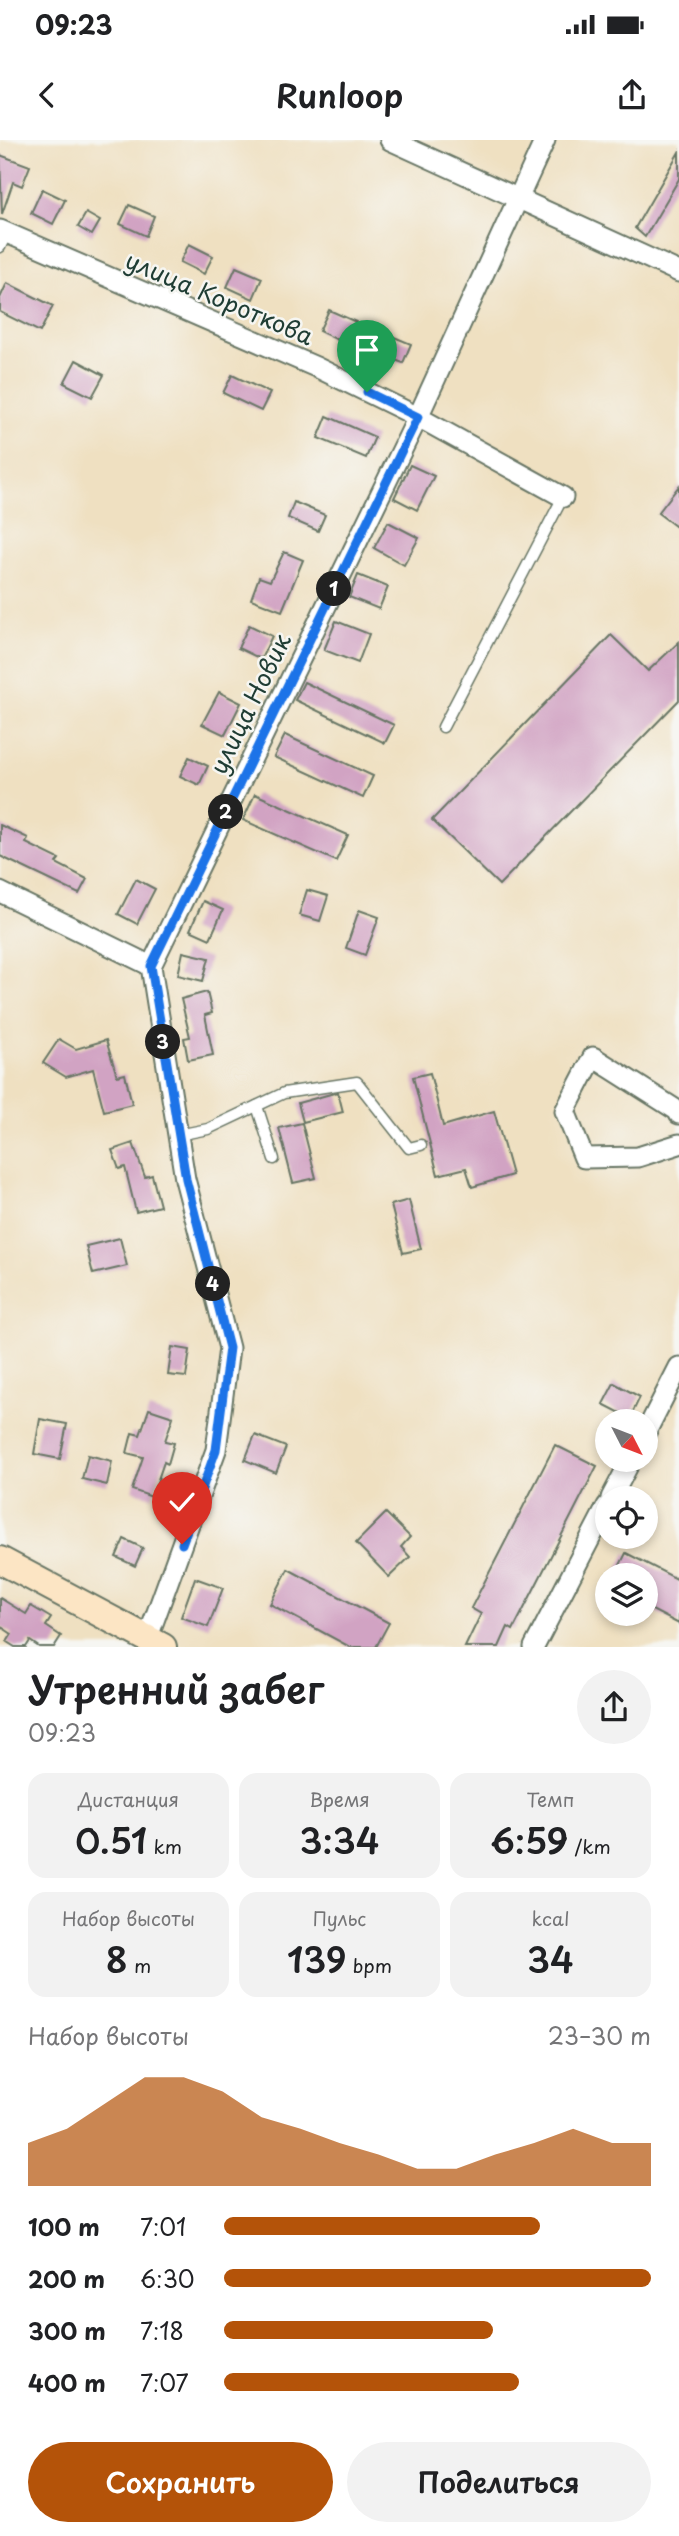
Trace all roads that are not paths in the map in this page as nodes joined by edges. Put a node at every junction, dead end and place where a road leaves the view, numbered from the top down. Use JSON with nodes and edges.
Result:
{"nodes":[{"id":1,"x":390,"y":140,"type":"edge"},
{"id":2,"x":545,"y":140,"type":"edge"},
{"id":3,"x":517,"y":197,"type":"junction"},
{"id":4,"x":2,"y":237,"type":"edge"},
{"id":5,"x":679,"y":272,"type":"edge"},
{"id":6,"x":418,"y":417,"type":"junction"},
{"id":7,"x":563,"y":497,"type":"joint"},
{"id":8,"x":443,"y":727,"type":"dead end"},
{"id":9,"x":0,"y":892,"type":"edge"},
{"id":10,"x":151,"y":966,"type":"junction"},
{"id":11,"x":257,"y":1106,"type":"junction"},
{"id":12,"x":679,"y":1114,"type":"edge"},
{"id":13,"x":178,"y":1135,"type":"junction"},
{"id":14,"x":679,"y":1144,"type":"edge"},
{"id":15,"x":421,"y":1145,"type":"dead end"},
{"id":16,"x":274,"y":1159,"type":"dead end"},
{"id":17,"x":679,"y":1367,"type":"edge"},
{"id":18,"x":658,"y":1409,"type":"edge"},
{"id":19,"x":595,"y":1529,"type":"edge"},
{"id":20,"x":0,"y":1560,"type":"edge"},
{"id":21,"x":154,"y":1644,"type":"edge"},
{"id":22,"x":534,"y":1647,"type":"edge"}],
"edges":[{"from":1,"to":3,"type":"street"},
{"from":2,"to":3,"type":"street","name":"улица Новик"},
{"from":3,"to":5,"type":"street"},
{"from":3,"to":6,"type":"street","name":"улица Новик"},
{"from":4,"to":6,"type":"street","name":"улица Короткова"},
{"from":6,"to":7,"type":"street","name":"улица Короткова"},
{"from":6,"to":10,"type":"street","name":"улица Новик"},
{"from":7,"to":8,"type":"lane"},
{"from":9,"to":10,"type":"street"},
{"from":10,"to":13,"type":"street"},
{"from":11,"to":13,"type":"lane"},
{"from":11,"to":15,"type":"lane"},
{"from":11,"to":16,"type":"lane"},
{"from":12,"to":14,"type":"street"},
{"from":13,"to":21,"type":"street"},
{"from":17,"to":18,"type":"street"},
{"from":19,"to":22,"type":"street"},
{"from":20,"to":21,"type":"main road"}]}
